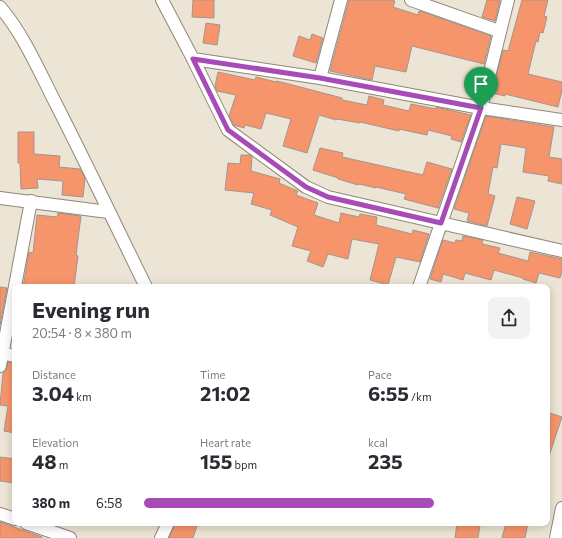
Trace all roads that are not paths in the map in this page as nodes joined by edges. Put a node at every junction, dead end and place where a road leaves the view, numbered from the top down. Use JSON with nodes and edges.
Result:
{"nodes":[{"id":1,"x":162,"y":0,"type":"edge"},
{"id":2,"x":341,"y":0,"type":"edge"},
{"id":3,"x":411,"y":0,"type":"edge"},
{"id":4,"x":508,"y":0,"type":"edge"},
{"id":5,"x":0,"y":7,"type":"edge"},
{"id":6,"x":499,"y":31,"type":"junction"},
{"id":7,"x":193,"y":59,"type":"junction"},
{"id":8,"x":320,"y":78,"type":"junction"},
{"id":9,"x":481,"y":108,"type":"junction"},
{"id":10,"x":562,"y":120,"type":"edge"},
{"id":11,"x":0,"y":198,"type":"edge"},
{"id":12,"x":31,"y":201,"type":"junction"},
{"id":13,"x":108,"y":212,"type":"junction"},
{"id":14,"x":441,"y":223,"type":"junction"},
{"id":15,"x":562,"y":251,"type":"edge"},
{"id":16,"x":15,"y":284,"type":"edge"},
{"id":17,"x":144,"y":284,"type":"edge"},
{"id":18,"x":420,"y":284,"type":"edge"},
{"id":19,"x":12,"y":300,"type":"edge"},
{"id":20,"x":12,"y":356,"type":"edge"},
{"id":21,"x":1,"y":358,"type":"edge"},
{"id":22,"x":562,"y":508,"type":"edge"},
{"id":23,"x":0,"y":514,"type":"edge"},
{"id":24,"x":12,"y":518,"type":"edge"},
{"id":25,"x":35,"y":526,"type":"edge"},
{"id":26,"x":167,"y":526,"type":"edge"},
{"id":27,"x":70,"y":538,"type":"edge"},
{"id":28,"x":161,"y":538,"type":"edge"},
{"id":29,"x":556,"y":538,"type":"edge"}],
"edges":[{"from":1,"to":7,"type":"street"},
{"from":2,"to":8,"type":"street"},
{"from":3,"to":6,"type":"street"},
{"from":4,"to":6,"type":"street"},
{"from":5,"to":13,"type":"street"},
{"from":6,"to":9,"type":"street"},
{"from":7,"to":8,"type":"street"},
{"from":7,"to":14,"type":"street"},
{"from":8,"to":9,"type":"street"},
{"from":9,"to":10,"type":"street"},
{"from":9,"to":14,"type":"street"},
{"from":11,"to":12,"type":"street"},
{"from":12,"to":13,"type":"street"},
{"from":12,"to":16,"type":"street"},
{"from":13,"to":17,"type":"street"},
{"from":14,"to":15,"type":"street"},
{"from":14,"to":18,"type":"street"},
{"from":19,"to":21,"type":"street"},
{"from":20,"to":21,"type":"street"},
{"from":22,"to":29,"type":"street"},
{"from":23,"to":24,"type":"street"},
{"from":25,"to":27,"type":"street"},
{"from":26,"to":28,"type":"street"}]}
